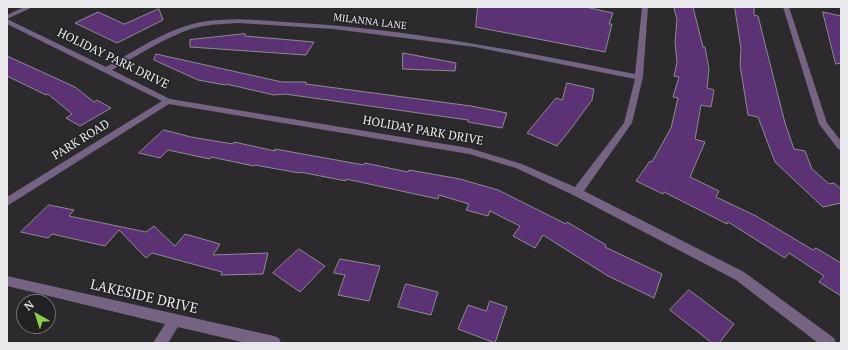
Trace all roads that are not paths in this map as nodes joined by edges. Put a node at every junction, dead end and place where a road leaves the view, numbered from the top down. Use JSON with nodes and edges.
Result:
{"nodes":[{"id":1,"x":30,"y":7,"type":"edge"},
{"id":2,"x":646,"y":7,"type":"edge"},
{"id":3,"x":786,"y":7,"type":"edge"},
{"id":4,"x":7,"y":16,"type":"edge"},
{"id":5,"x":7,"y":21,"type":"edge"},
{"id":6,"x":106,"y":70,"type":"junction"},
{"id":7,"x":638,"y":77,"type":"junction"},
{"id":8,"x":168,"y":101,"type":"junction"},
{"id":9,"x":841,"y":147,"type":"edge"},
{"id":10,"x":577,"y":192,"type":"junction"},
{"id":11,"x":7,"y":202,"type":"edge"},
{"id":12,"x":7,"y":281,"type":"edge"},
{"id":13,"x":175,"y":320,"type":"junction"},
{"id":14,"x":160,"y":343,"type":"edge"},
{"id":15,"x":274,"y":343,"type":"edge"},
{"id":16,"x":829,"y":343,"type":"edge"}],
"edges":[{"from":1,"to":4,"type":"street"},
{"from":2,"to":7,"type":"street"},
{"from":3,"to":9,"type":"street"},
{"from":5,"to":6,"type":"street","name":"HOLIDAY PARK DRIVE"},
{"from":6,"to":7,"type":"street","name":"MILANNA LANE"},
{"from":6,"to":8,"type":"street","name":"HOLIDAY PARK DRIVE"},
{"from":7,"to":10,"type":"street"},
{"from":8,"to":10,"type":"street","name":"HOLIDAY PARK DRIVE"},
{"from":8,"to":11,"type":"street","name":"PARK ROAD"},
{"from":10,"to":16,"type":"street","name":"HOLIDAY PARK DRIVE"},
{"from":12,"to":13,"type":"street","name":"LAKESIDE DRIVE"},
{"from":13,"to":14,"type":"street"},
{"from":13,"to":15,"type":"street","name":"LAKESIDE DRIVE"}]}
